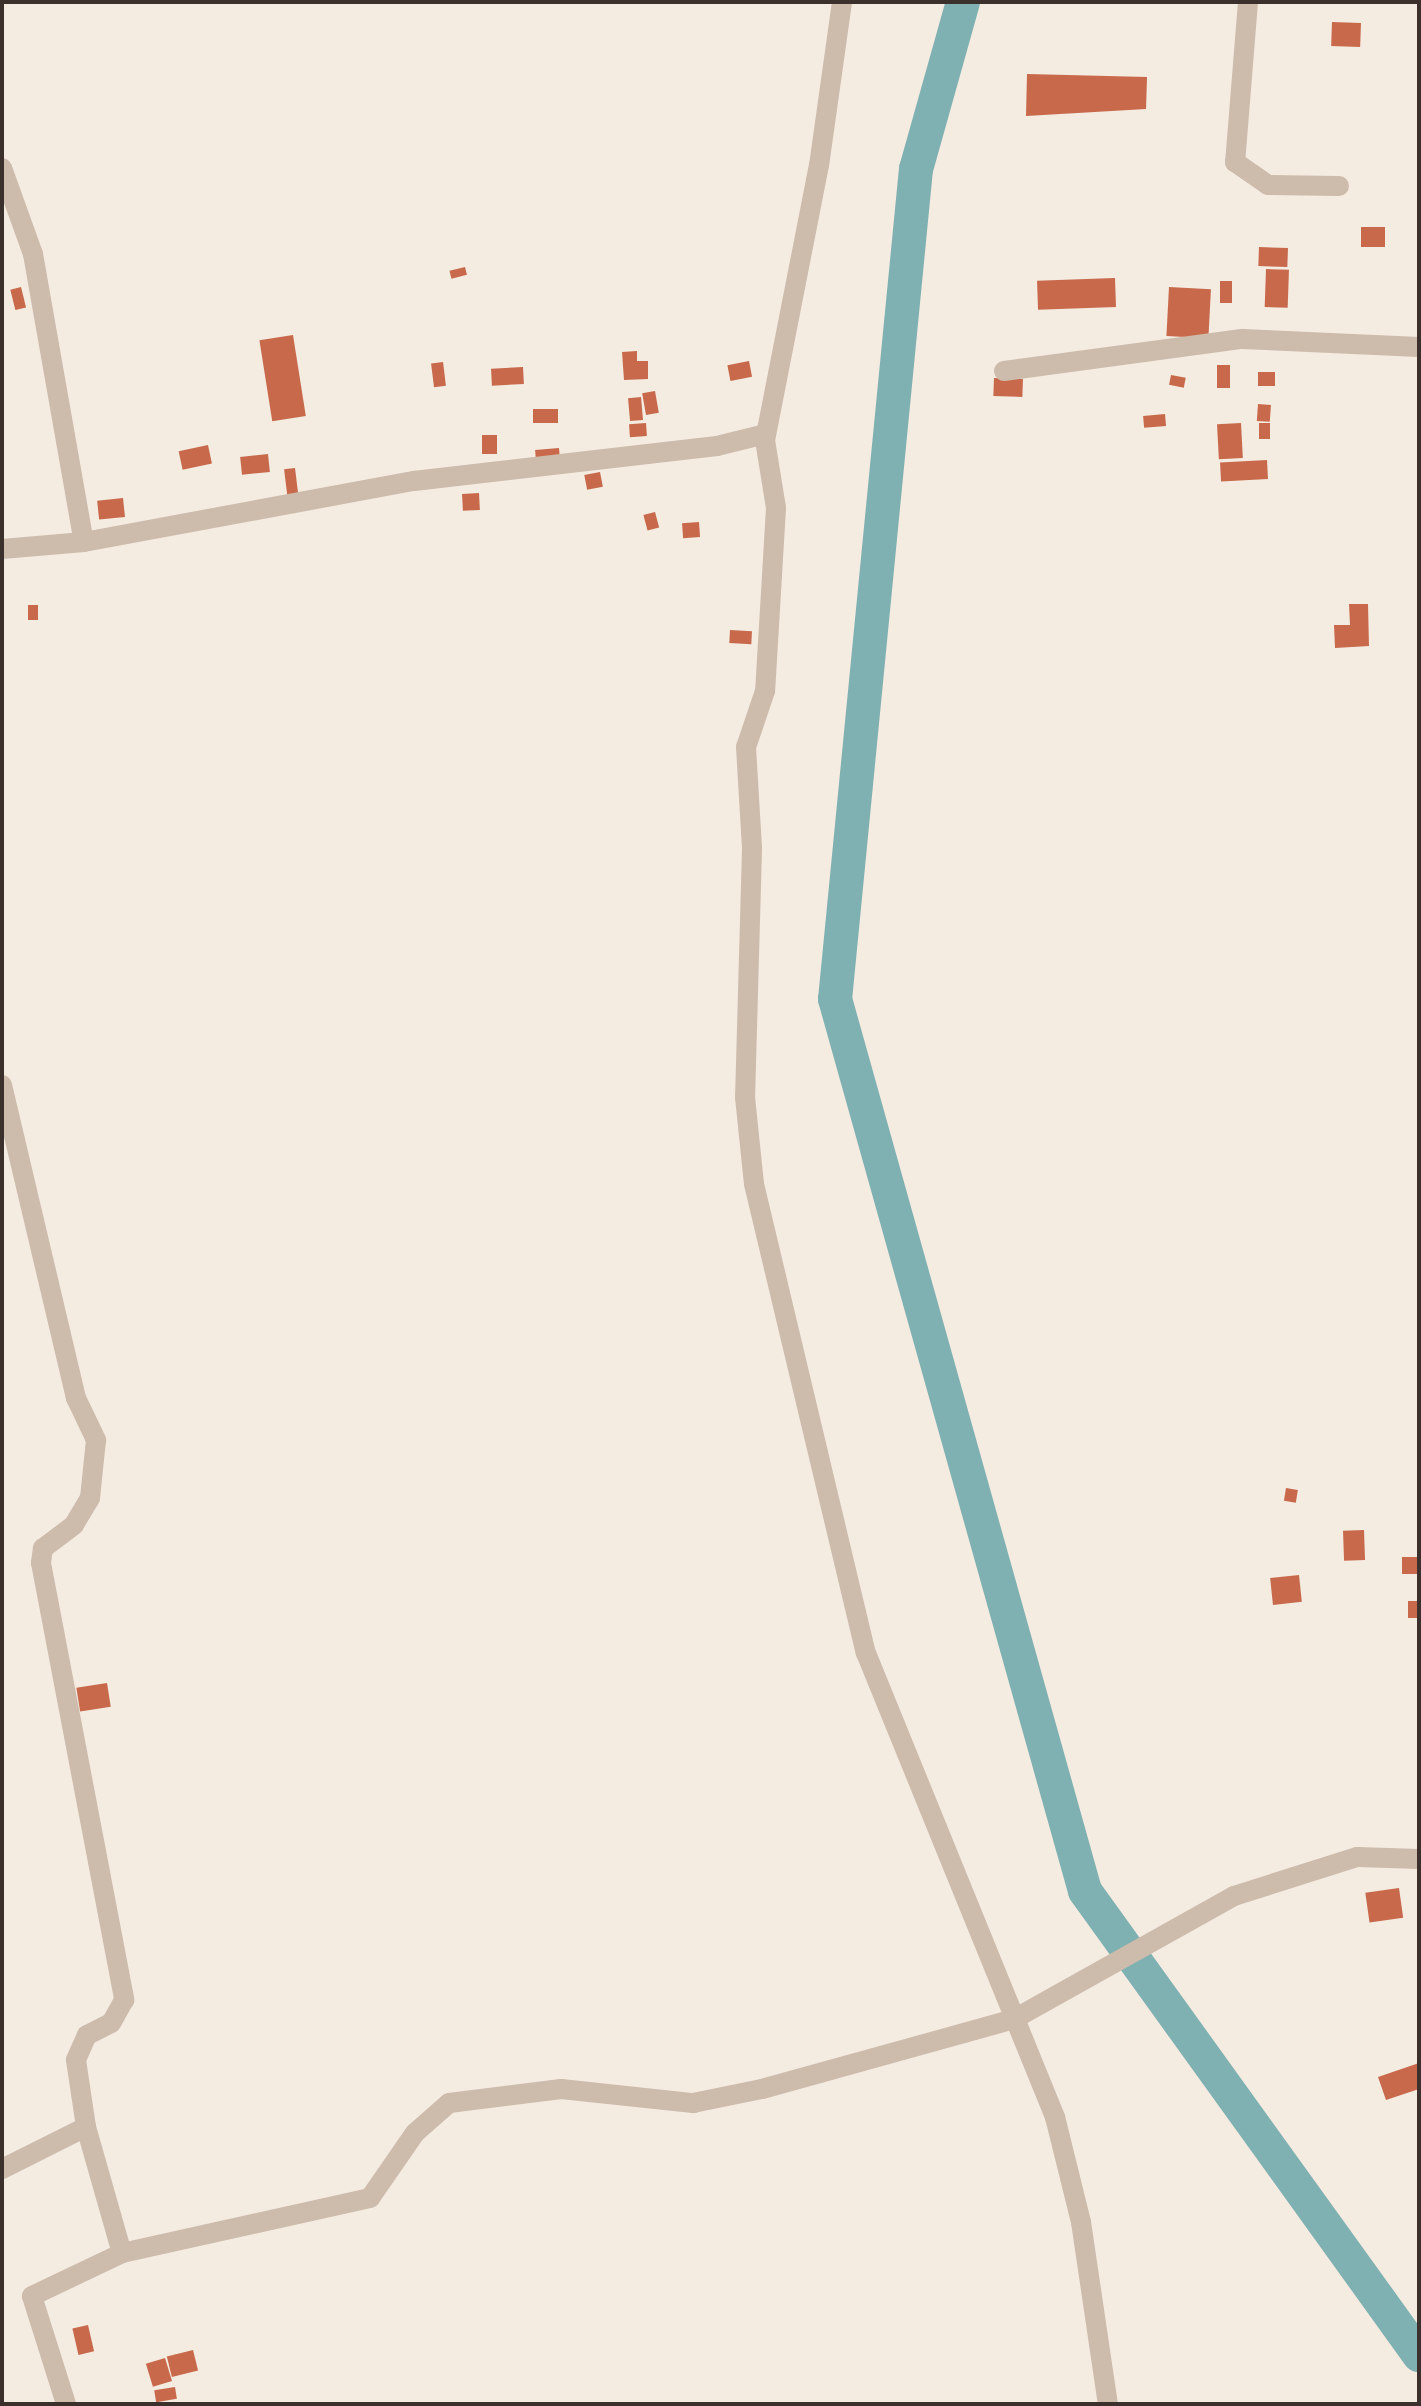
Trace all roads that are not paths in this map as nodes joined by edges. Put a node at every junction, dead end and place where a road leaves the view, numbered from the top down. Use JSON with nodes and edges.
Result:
{"nodes":[{"id":1,"x":842,"y":2,"type":"edge"},
{"id":2,"x":1248,"y":2,"type":"edge"},
{"id":3,"x":2,"y":168,"type":"edge"},
{"id":4,"x":1339,"y":186,"type":"dead end"},
{"id":5,"x":1419,"y":347,"type":"edge"},
{"id":6,"x":1004,"y":371,"type":"dead end"},
{"id":7,"x":766,"y":434,"type":"junction"},
{"id":8,"x":84,"y":542,"type":"junction"},
{"id":9,"x":2,"y":549,"type":"edge"},
{"id":10,"x":2,"y":1085,"type":"edge"},
{"id":11,"x":1419,"y":1859,"type":"edge"},
{"id":12,"x":1014,"y":2019,"type":"junction"},
{"id":13,"x":86,"y":2127,"type":"junction"},
{"id":14,"x":2,"y":2169,"type":"edge"},
{"id":15,"x":122,"y":2253,"type":"junction"},
{"id":16,"x":66,"y":2404,"type":"edge"},
{"id":17,"x":1108,"y":2404,"type":"edge"}],
"edges":[{"from":1,"to":7,"type":"street"},
{"from":2,"to":4,"type":"street"},
{"from":3,"to":8,"type":"street"},
{"from":5,"to":6,"type":"street"},
{"from":7,"to":8,"type":"street"},
{"from":7,"to":12,"type":"street"},
{"from":8,"to":9,"type":"street"},
{"from":10,"to":13,"type":"street"},
{"from":11,"to":12,"type":"street"},
{"from":12,"to":15,"type":"street"},
{"from":12,"to":17,"type":"street"},
{"from":13,"to":14,"type":"street"},
{"from":13,"to":15,"type":"street"},
{"from":15,"to":16,"type":"street"}]}
